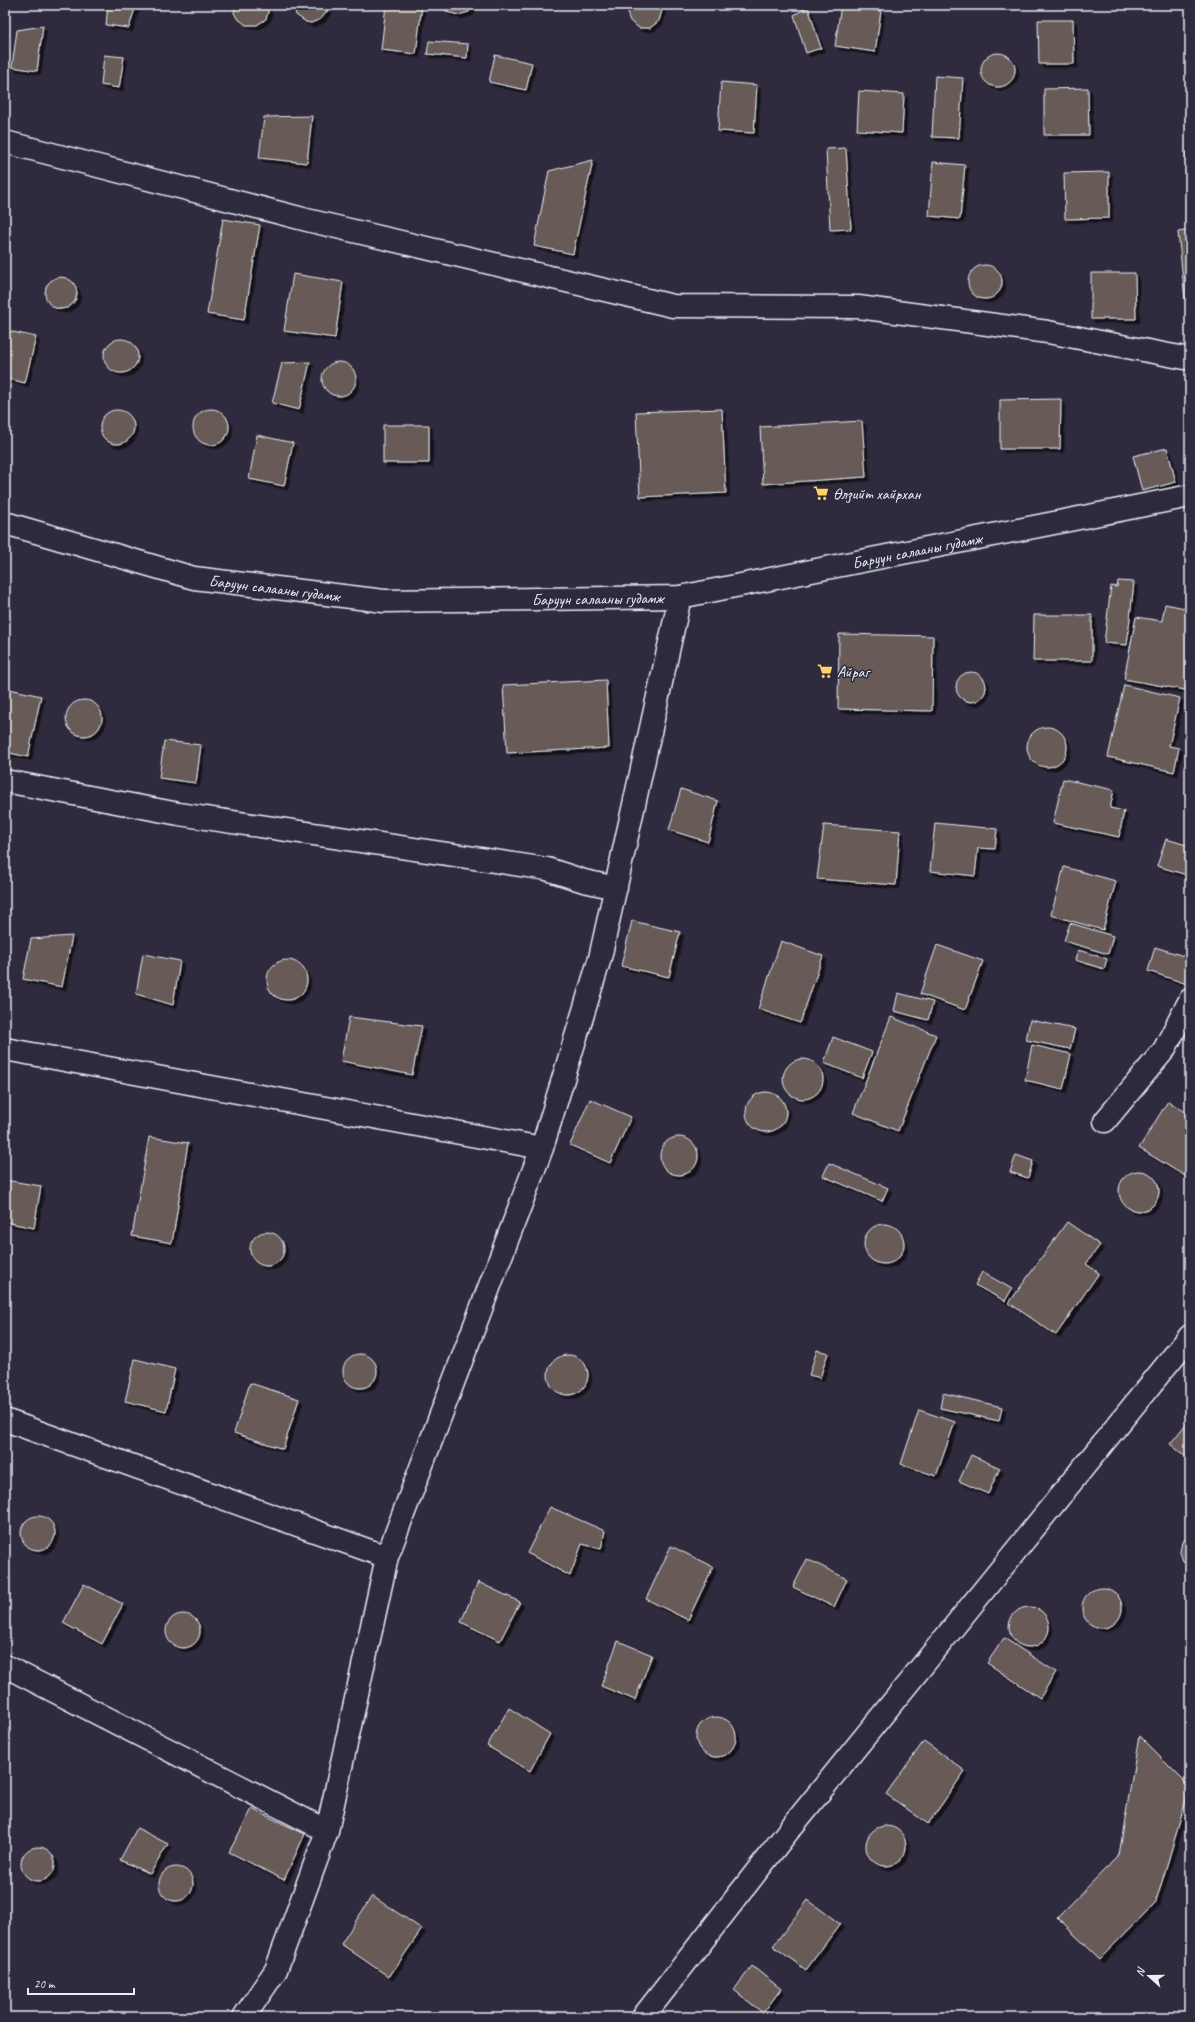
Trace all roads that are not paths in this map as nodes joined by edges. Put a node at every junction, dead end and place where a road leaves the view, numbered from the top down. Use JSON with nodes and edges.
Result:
{"nodes":[{"id":1,"x":5,"y":142,"type":"edge"},
{"id":2,"x":1190,"y":359,"type":"edge"},
{"id":3,"x":1190,"y":496,"type":"edge"},
{"id":4,"x":5,"y":523,"type":"edge"},
{"id":5,"x":680,"y":597,"type":"junction"},
{"id":6,"x":5,"y":781,"type":"edge"},
{"id":7,"x":616,"y":888,"type":"junction"},
{"id":8,"x":1190,"y":1000,"type":"edge"},
{"id":9,"x":5,"y":1049,"type":"edge"},
{"id":10,"x":1105,"y":1120,"type":"dead end"},
{"id":11,"x":542,"y":1148,"type":"junction"},
{"id":12,"x":1190,"y":1336,"type":"edge"},
{"id":13,"x":5,"y":1420,"type":"edge"},
{"id":14,"x":387,"y":1557,"type":"junction"},
{"id":15,"x":5,"y":1666,"type":"edge"},
{"id":16,"x":327,"y":1830,"type":"junction"},
{"id":17,"x":244,"y":2017,"type":"edge"},
{"id":18,"x":643,"y":2017,"type":"edge"}],
"edges":[{"from":1,"to":2,"type":"street"},
{"from":3,"to":5,"type":"street","name":"Баруун салааны гудамж"},
{"from":4,"to":5,"type":"street","name":"Баруун салааны гудамж"},
{"from":5,"to":7,"type":"street"},
{"from":6,"to":7,"type":"street"},
{"from":7,"to":11,"type":"street"},
{"from":8,"to":10,"type":"street"},
{"from":9,"to":11,"type":"street"},
{"from":11,"to":14,"type":"street"},
{"from":12,"to":18,"type":"street"},
{"from":13,"to":14,"type":"street"},
{"from":14,"to":16,"type":"street"},
{"from":15,"to":16,"type":"street"},
{"from":16,"to":17,"type":"street"}]}
